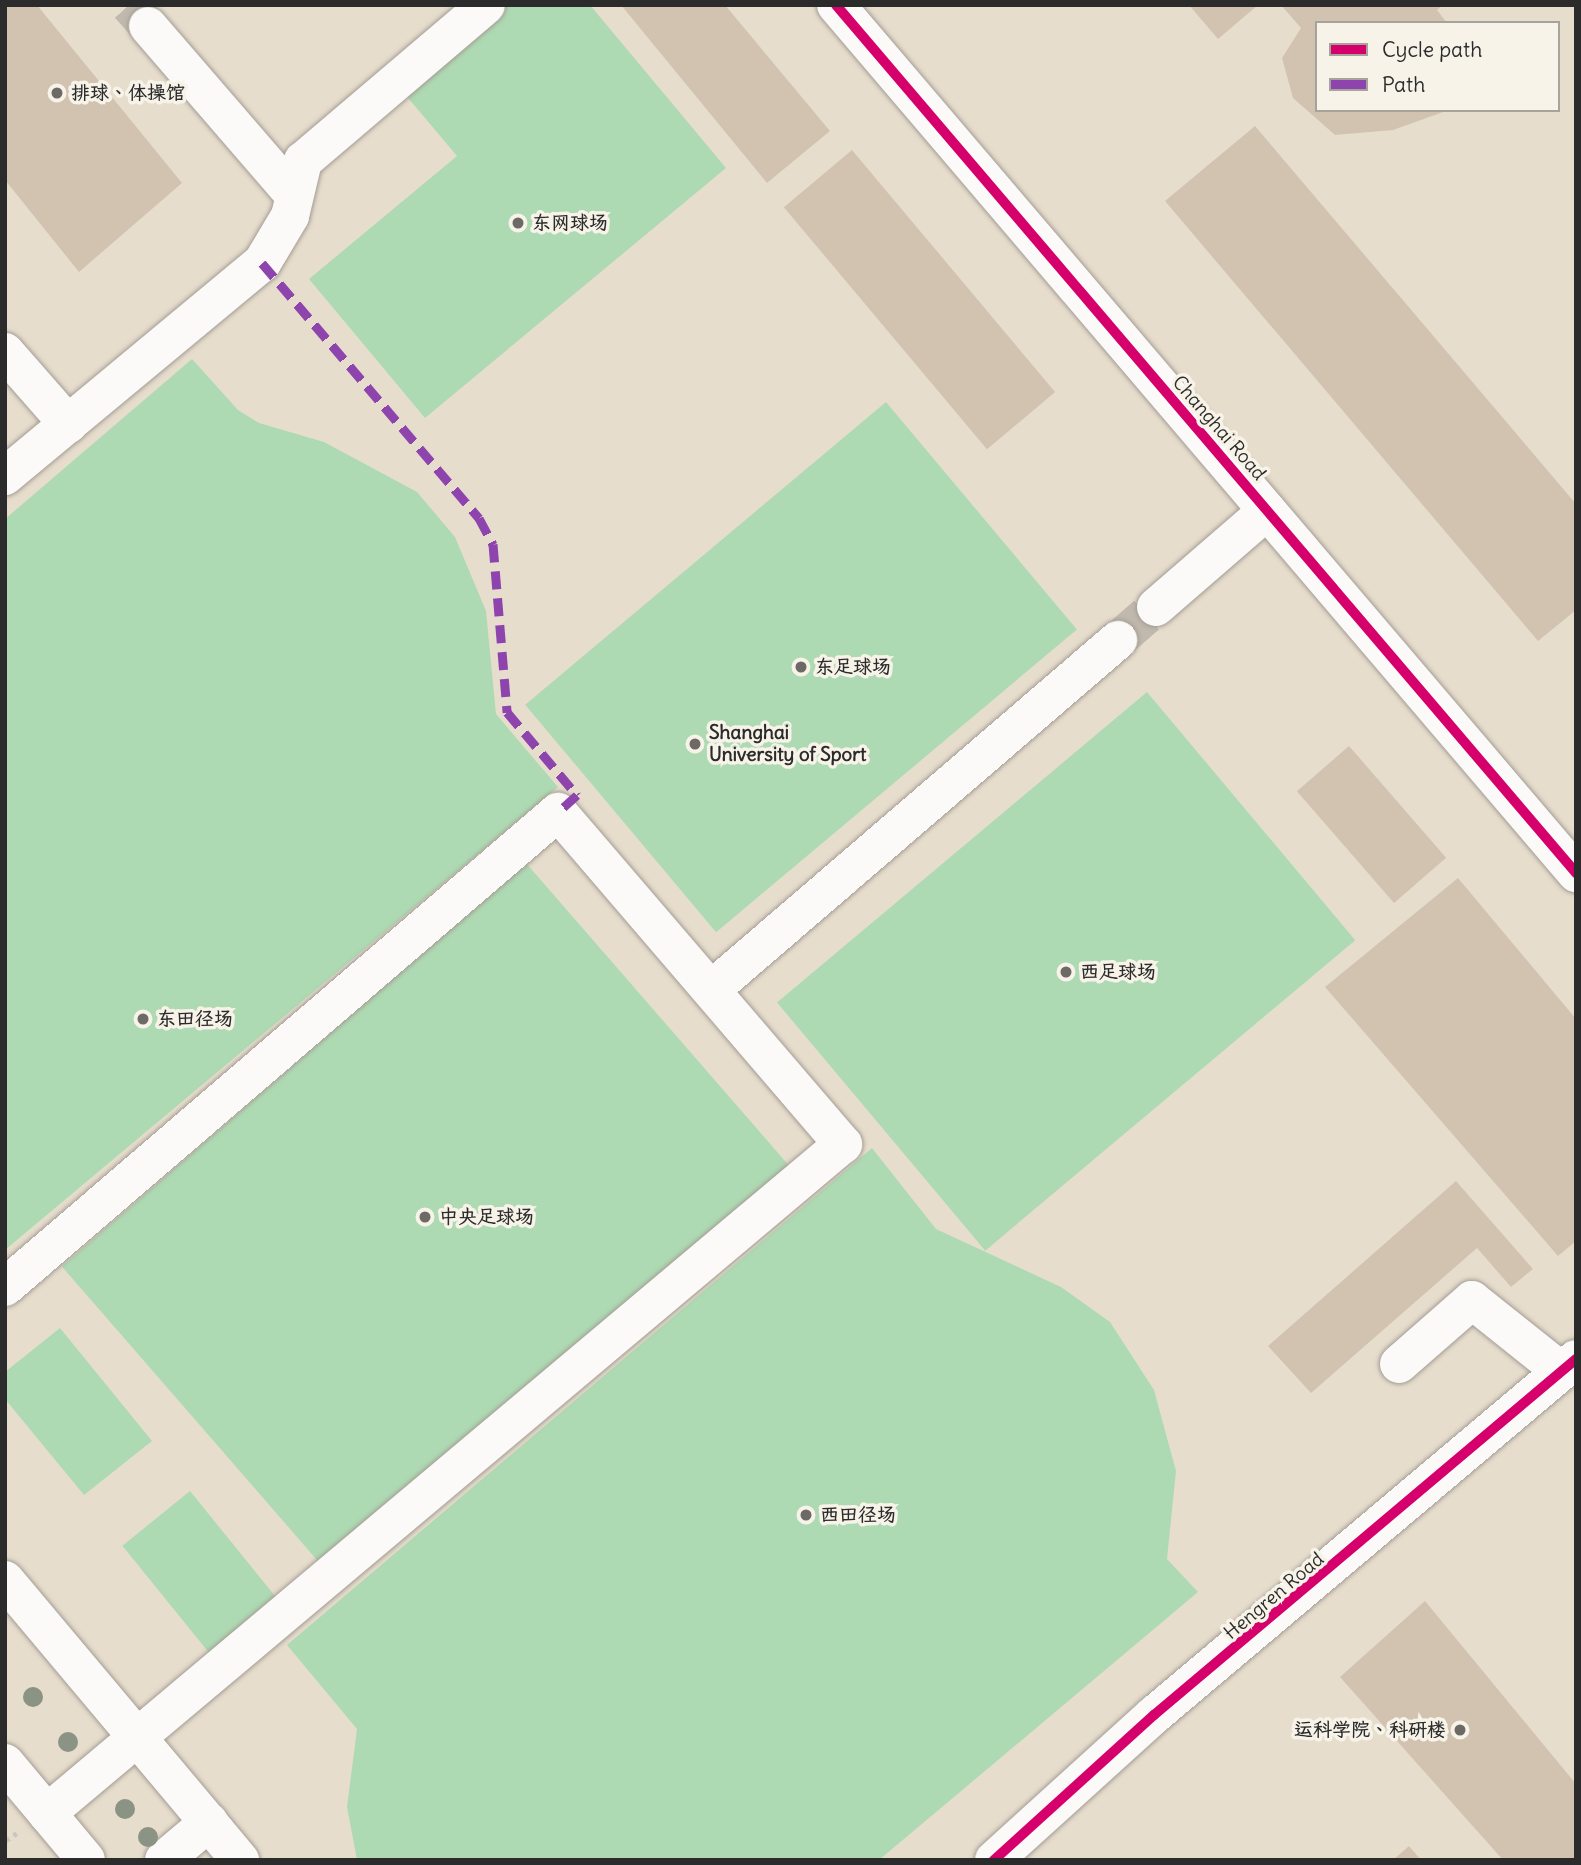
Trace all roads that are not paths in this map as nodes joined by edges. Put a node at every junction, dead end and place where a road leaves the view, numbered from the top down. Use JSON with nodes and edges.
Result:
{"nodes":[{"id":1,"x":486,"y":5,"type":"edge"},
{"id":2,"x":836,"y":5,"type":"edge"},
{"id":3,"x":148,"y":26,"type":"tunnel mouth"},
{"id":4,"x":294,"y":195,"type":"junction"},
{"id":5,"x":5,"y":352,"type":"edge"},
{"id":6,"x":68,"y":424,"type":"junction"},
{"id":7,"x":5,"y":476,"type":"edge"},
{"id":8,"x":1267,"y":511,"type":"junction"},
{"id":9,"x":1156,"y":607,"type":"tunnel mouth"},
{"id":10,"x":1118,"y":640,"type":"tunnel mouth"},
{"id":11,"x":1576,"y":873,"type":"edge"},
{"id":12,"x":711,"y":990,"type":"junction"},
{"id":13,"x":5,"y":1287,"type":"edge"},
{"id":14,"x":1399,"y":1364,"type":"dead end"},
{"id":15,"x":1568,"y":1365,"type":"edge"},
{"id":16,"x":5,"y":1580,"type":"edge"},
{"id":17,"x":139,"y":1738,"type":"junction"},
{"id":18,"x":5,"y":1763,"type":"edge"},
{"id":19,"x":47,"y":1813,"type":"junction"},
{"id":20,"x":209,"y":1822,"type":"junction"},
{"id":21,"x":86,"y":1860,"type":"edge"},
{"id":22,"x":164,"y":1860,"type":"edge"},
{"id":23,"x":240,"y":1860,"type":"edge"},
{"id":24,"x":994,"y":1860,"type":"edge"}],
"edges":[{"from":1,"to":4,"type":"street"},
{"from":2,"to":8,"type":"street","name":"Changhai Road"},
{"from":3,"to":4,"type":"street"},
{"from":4,"to":6,"type":"street"},
{"from":5,"to":6,"type":"street"},
{"from":6,"to":7,"type":"street"},
{"from":8,"to":9,"type":"street"},
{"from":8,"to":11,"type":"street","name":"Changhai Road"},
{"from":10,"to":12,"type":"street"},
{"from":12,"to":13,"type":"street"},
{"from":12,"to":17,"type":"street"},
{"from":14,"to":15,"type":"street"},
{"from":15,"to":24,"type":"street","name":"Hengren Road"},
{"from":16,"to":17,"type":"street"},
{"from":17,"to":19,"type":"street"},
{"from":17,"to":20,"type":"street"},
{"from":18,"to":19,"type":"street"},
{"from":19,"to":21,"type":"street"},
{"from":20,"to":22,"type":"street"},
{"from":20,"to":23,"type":"street"}]}
